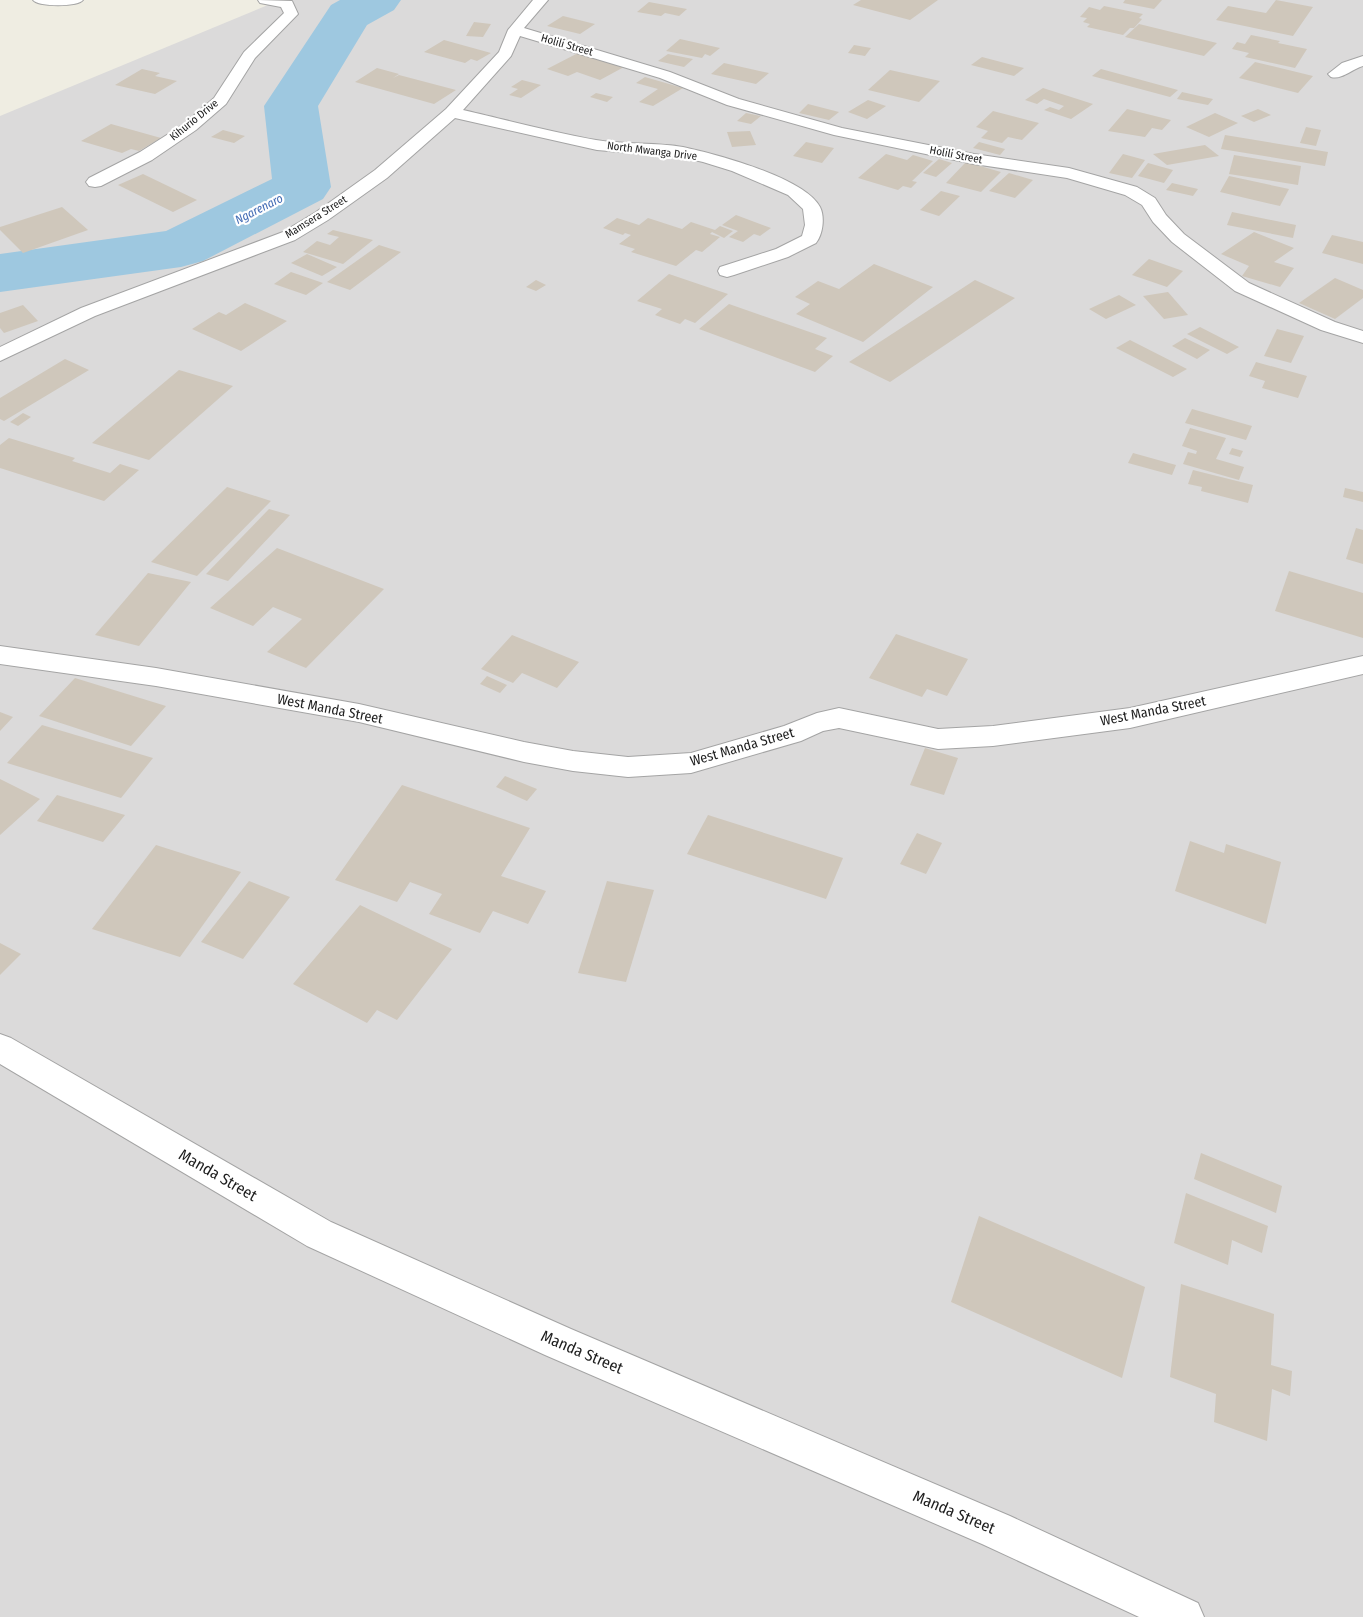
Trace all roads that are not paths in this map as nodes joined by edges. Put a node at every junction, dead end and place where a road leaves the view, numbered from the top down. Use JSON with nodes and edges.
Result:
{"nodes":[{"id":1,"x":40,"y":0,"type":"edge"},
{"id":2,"x":76,"y":0,"type":"edge"},
{"id":3,"x":265,"y":0,"type":"edge"},
{"id":4,"x":541,"y":0,"type":"edge"},
{"id":5,"x":515,"y":30,"type":"junction"},
{"id":6,"x":1363,"y":61,"type":"edge"},
{"id":7,"x":1336,"y":74,"type":"dead end"},
{"id":8,"x":452,"y":112,"type":"junction"},
{"id":9,"x":94,"y":182,"type":"dead end"},
{"id":10,"x":727,"y":271,"type":"dead end"},
{"id":11,"x":1363,"y":337,"type":"edge"},
{"id":12,"x":0,"y":355,"type":"edge"},
{"id":13,"x":0,"y":654,"type":"edge"},
{"id":14,"x":1363,"y":665,"type":"edge"},
{"id":15,"x":0,"y":1048,"type":"edge"},
{"id":16,"x":1184,"y":1617,"type":"edge"}],
"edges":[{"from":1,"to":2,"type":"street"},
{"from":3,"to":9,"type":"street","name":"Kihurio Drive"},
{"from":4,"to":5,"type":"street","name":"Mamsera Street"},
{"from":5,"to":8,"type":"street","name":"Mamsera Street"},
{"from":5,"to":11,"type":"street","name":"Holili Street"},
{"from":6,"to":7,"type":"street"},
{"from":8,"to":10,"type":"street","name":"North Mwanga Drive"},
{"from":8,"to":12,"type":"street","name":"Mamsera Street"},
{"from":13,"to":14,"type":"street","name":"West Manda Street"},
{"from":15,"to":16,"type":"street","name":"Manda Street"}]}
